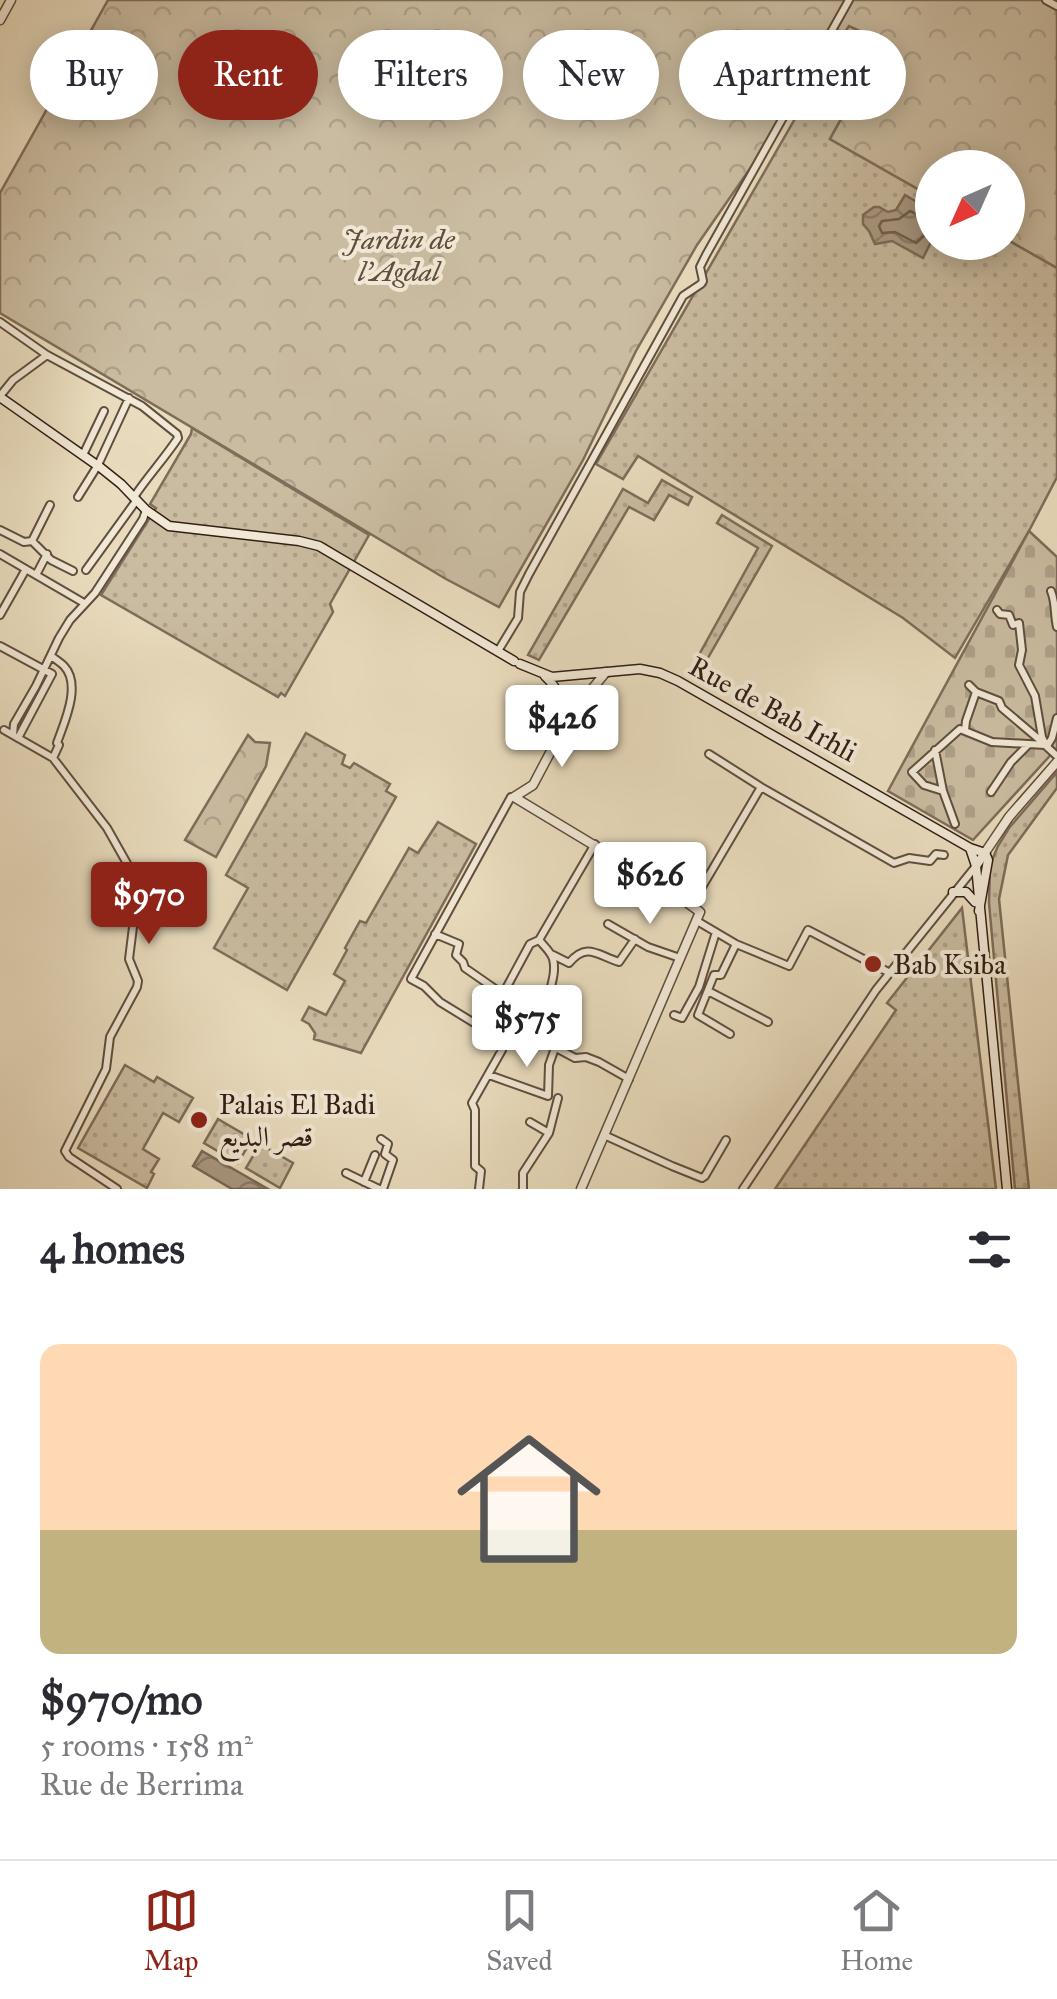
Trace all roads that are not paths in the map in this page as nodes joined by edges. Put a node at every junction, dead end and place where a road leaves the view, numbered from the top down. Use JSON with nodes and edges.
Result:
{"nodes":[{"id":1,"x":11,"y":0,"type":"edge"},
{"id":2,"x":849,"y":0,"type":"edge"},
{"id":3,"x":1046,"y":0,"type":"edge"},
{"id":4,"x":1057,"y":6,"type":"edge"},
{"id":5,"x":1,"y":15,"type":"edge"},
{"id":6,"x":0,"y":322,"type":"edge"},
{"id":7,"x":47,"y":355,"type":"junction"},
{"id":8,"x":0,"y":396,"type":"edge"},
{"id":9,"x":129,"y":398,"type":"junction"},
{"id":10,"x":104,"y":411,"type":"dead end"},
{"id":11,"x":83,"y":456,"type":"junction"},
{"id":12,"x":98,"y":466,"type":"junction"},
{"id":13,"x":78,"y":497,"type":"dead end"},
{"id":14,"x":135,"y":499,"type":"junction"},
{"id":15,"x":50,"y":506,"type":"dead end"},
{"id":16,"x":146,"y":510,"type":"junction"},
{"id":17,"x":0,"y":530,"type":"edge"},
{"id":18,"x":32,"y":541,"type":"junction"},
{"id":19,"x":0,"y":554,"type":"edge"},
{"id":20,"x":47,"y":554,"type":"junction"},
{"id":21,"x":26,"y":569,"type":"junction"},
{"id":22,"x":86,"y":570,"type":"dead end"},
{"id":23,"x":73,"y":571,"type":"dead end"},
{"id":24,"x":36,"y":575,"type":"junction"},
{"id":25,"x":1051,"y":591,"type":"dead end"},
{"id":26,"x":84,"y":604,"type":"junction"},
{"id":27,"x":997,"y":610,"type":"dead end"},
{"id":28,"x":0,"y":616,"type":"edge"},
{"id":29,"x":1057,"y":628,"type":"edge"},
{"id":30,"x":0,"y":646,"type":"edge"},
{"id":31,"x":498,"y":650,"type":"junction"},
{"id":32,"x":51,"y":656,"type":"junction"},
{"id":33,"x":606,"y":672,"type":"junction"},
{"id":34,"x":48,"y":673,"type":"junction"},
{"id":35,"x":545,"y":676,"type":"junction"},
{"id":36,"x":969,"y":685,"type":"dead end"},
{"id":37,"x":976,"y":692,"type":"junction"},
{"id":38,"x":1057,"y":718,"type":"edge"},
{"id":39,"x":564,"y":726,"type":"junction"},
{"id":40,"x":4,"y":730,"type":"dead end"},
{"id":41,"x":966,"y":730,"type":"junction"},
{"id":42,"x":1054,"y":736,"type":"edge"},
{"id":43,"x":15,"y":737,"type":"junction"},
{"id":44,"x":1029,"y":744,"type":"junction"},
{"id":45,"x":1046,"y":746,"type":"junction"},
{"id":46,"x":935,"y":750,"type":"junction"},
{"id":47,"x":709,"y":754,"type":"dead end"},
{"id":48,"x":54,"y":758,"type":"junction"},
{"id":49,"x":1057,"y":759,"type":"edge"},
{"id":50,"x":533,"y":785,"type":"junction"},
{"id":51,"x":761,"y":788,"type":"junction"},
{"id":52,"x":942,"y":791,"type":"junction"},
{"id":53,"x":991,"y":792,"type":"dead end"},
{"id":54,"x":514,"y":798,"type":"junction"},
{"id":55,"x":538,"y":810,"type":"junction"},
{"id":56,"x":955,"y":824,"type":"dead end"},
{"id":57,"x":594,"y":844,"type":"junction"},
{"id":58,"x":970,"y":848,"type":"junction"},
{"id":59,"x":985,"y":853,"type":"junction"},
{"id":60,"x":944,"y":855,"type":"dead end"},
{"id":61,"x":976,"y":866,"type":"junction"},
{"id":62,"x":954,"y":892,"type":"junction"},
{"id":63,"x":692,"y":904,"type":"junction"},
{"id":64,"x":979,"y":910,"type":"junction"},
{"id":65,"x":697,"y":920,"type":"junction"},
{"id":66,"x":608,"y":924,"type":"dead end"},
{"id":67,"x":716,"y":932,"type":"junction"},
{"id":68,"x":435,"y":934,"type":"junction"},
{"id":69,"x":635,"y":939,"type":"junction"},
{"id":70,"x":539,"y":940,"type":"junction"},
{"id":71,"x":736,"y":944,"type":"junction"},
{"id":72,"x":553,"y":956,"type":"junction"},
{"id":73,"x":680,"y":958,"type":"junction"},
{"id":74,"x":890,"y":973,"type":"junction"},
{"id":75,"x":708,"y":991,"type":"junction"},
{"id":76,"x":504,"y":994,"type":"junction"},
{"id":77,"x":674,"y":1015,"type":"dead end"},
{"id":78,"x":768,"y":1022,"type":"dead end"},
{"id":79,"x":484,"y":1028,"type":"junction"},
{"id":80,"x":730,"y":1034,"type":"dead end"},
{"id":81,"x":554,"y":1048,"type":"junction"},
{"id":82,"x":489,"y":1075,"type":"junction"},
{"id":83,"x":630,"y":1080,"type":"junction"},
{"id":84,"x":558,"y":1098,"type":"dead end"},
{"id":85,"x":530,"y":1122,"type":"dead end"},
{"id":86,"x":549,"y":1133,"type":"junction"},
{"id":87,"x":604,"y":1135,"type":"junction"},
{"id":88,"x":381,"y":1140,"type":"dead end"},
{"id":89,"x":726,"y":1140,"type":"dead end"},
{"id":90,"x":375,"y":1155,"type":"dead end"},
{"id":91,"x":346,"y":1172,"type":"dead end"},
{"id":92,"x":364,"y":1182,"type":"junction"},
{"id":93,"x":118,"y":1188,"type":"edge"},
{"id":94,"x":381,"y":1189,"type":"edge"},
{"id":95,"x":479,"y":1189,"type":"edge"},
{"id":96,"x":523,"y":1189,"type":"edge"},
{"id":97,"x":581,"y":1189,"type":"edge"},
{"id":98,"x":743,"y":1189,"type":"edge"},
{"id":99,"x":1007,"y":1189,"type":"edge"}],
"edges":[{"from":1,"to":5,"type":"main road"},
{"from":2,"to":31,"type":"street"},
{"from":3,"to":4,"type":"street"},
{"from":6,"to":7,"type":"street"},
{"from":7,"to":8,"type":"street"},
{"from":7,"to":9,"type":"street"},
{"from":8,"to":11,"type":"main road","name":"Rue de Bab Irhli"},
{"from":9,"to":12,"type":"street"},
{"from":9,"to":14,"type":"street"},
{"from":10,"to":11,"type":"street"},
{"from":11,"to":12,"type":"main road","name":"Rue de Bab Irhli"},
{"from":12,"to":13,"type":"street"},
{"from":12,"to":14,"type":"main road","name":"Rue de Bab Irhli"},
{"from":14,"to":16,"type":"main road","name":"Rue de Bab Irhli"},
{"from":14,"to":22,"type":"street"},
{"from":15,"to":18,"type":"street"},
{"from":16,"to":26,"type":"street"},
{"from":16,"to":31,"type":"main road","name":"Rue de Bab Irhli"},
{"from":17,"to":18,"type":"street"},
{"from":18,"to":20,"type":"street"},
{"from":19,"to":21,"type":"street"},
{"from":20,"to":23,"type":"street"},
{"from":20,"to":24,"type":"street"},
{"from":21,"to":24,"type":"street"},
{"from":21,"to":28,"type":"street"},
{"from":24,"to":26,"type":"street"},
{"from":25,"to":29,"type":"street"},
{"from":26,"to":32,"type":"street"},
{"from":27,"to":45,"type":"street"},
{"from":30,"to":34,"type":"street"},
{"from":31,"to":35,"type":"main road","name":"Rue de Bab Irhli"},
{"from":32,"to":34,"type":"street"},
{"from":32,"to":48,"type":"street"},
{"from":33,"to":35,"type":"main road","name":"Rue de Bab Irhli"},
{"from":33,"to":39,"type":"main road"},
{"from":33,"to":58,"type":"main road","name":"Rue de Bab Irhli"},
{"from":34,"to":43,"type":"street"},
{"from":35,"to":39,"type":"main road"},
{"from":36,"to":37,"type":"street"},
{"from":37,"to":41,"type":"street"},
{"from":37,"to":45,"type":"street"},
{"from":38,"to":42,"type":"street"},
{"from":39,"to":50,"type":"main road"},
{"from":40,"to":43,"type":"street"},
{"from":41,"to":44,"type":"street"},
{"from":41,"to":46,"type":"street"},
{"from":42,"to":45,"type":"street"},
{"from":43,"to":48,"type":"street"},
{"from":44,"to":45,"type":"street"},
{"from":44,"to":53,"type":"street"},
{"from":45,"to":49,"type":"street"},
{"from":46,"to":52,"type":"street"},
{"from":46,"to":52,"type":"street"},
{"from":47,"to":51,"type":"street"},
{"from":48,"to":93,"type":"street"},
{"from":49,"to":59,"type":"main road"},
{"from":50,"to":54,"type":"main road"},
{"from":50,"to":55,"type":"main road"},
{"from":51,"to":60,"type":"street"},
{"from":51,"to":63,"type":"street"},
{"from":52,"to":56,"type":"street"},
{"from":54,"to":55,"type":"main road"},
{"from":54,"to":68,"type":"street"},
{"from":55,"to":57,"type":"main road"},
{"from":57,"to":63,"type":"main road"},
{"from":57,"to":70,"type":"street"},
{"from":58,"to":59,"type":"main road","name":"Rue de Bab Irhli"},
{"from":58,"to":61,"type":"main road"},
{"from":59,"to":61,"type":"main road"},
{"from":59,"to":64,"type":"main road"},
{"from":61,"to":62,"type":"street"},
{"from":61,"to":64,"type":"main road"},
{"from":62,"to":64,"type":"main road"},
{"from":62,"to":74,"type":"street"},
{"from":63,"to":65,"type":"main road"},
{"from":64,"to":99,"type":"main road"},
{"from":65,"to":67,"type":"street"},
{"from":65,"to":73,"type":"main road"},
{"from":66,"to":69,"type":"street"},
{"from":67,"to":71,"type":"street"},
{"from":67,"to":77,"type":"street"},
{"from":68,"to":76,"type":"street"},
{"from":68,"to":79,"type":"street"},
{"from":69,"to":72,"type":"street"},
{"from":69,"to":73,"type":"street"},
{"from":70,"to":72,"type":"street"},
{"from":70,"to":76,"type":"street"},
{"from":71,"to":74,"type":"street"},
{"from":71,"to":75,"type":"street"},
{"from":72,"to":81,"type":"street"},
{"from":73,"to":83,"type":"main road"},
{"from":74,"to":98,"type":"street"},
{"from":75,"to":78,"type":"street"},
{"from":75,"to":80,"type":"street"},
{"from":76,"to":79,"type":"street"},
{"from":79,"to":82,"type":"street"},
{"from":81,"to":82,"type":"street"},
{"from":81,"to":83,"type":"street"},
{"from":82,"to":95,"type":"street"},
{"from":83,"to":87,"type":"main road"},
{"from":84,"to":86,"type":"street"},
{"from":85,"to":86,"type":"street"},
{"from":86,"to":96,"type":"street"},
{"from":87,"to":89,"type":"street"},
{"from":87,"to":97,"type":"main road"},
{"from":88,"to":94,"type":"street"},
{"from":90,"to":92,"type":"street"},
{"from":91,"to":92,"type":"street"},
{"from":92,"to":94,"type":"street"}]}
